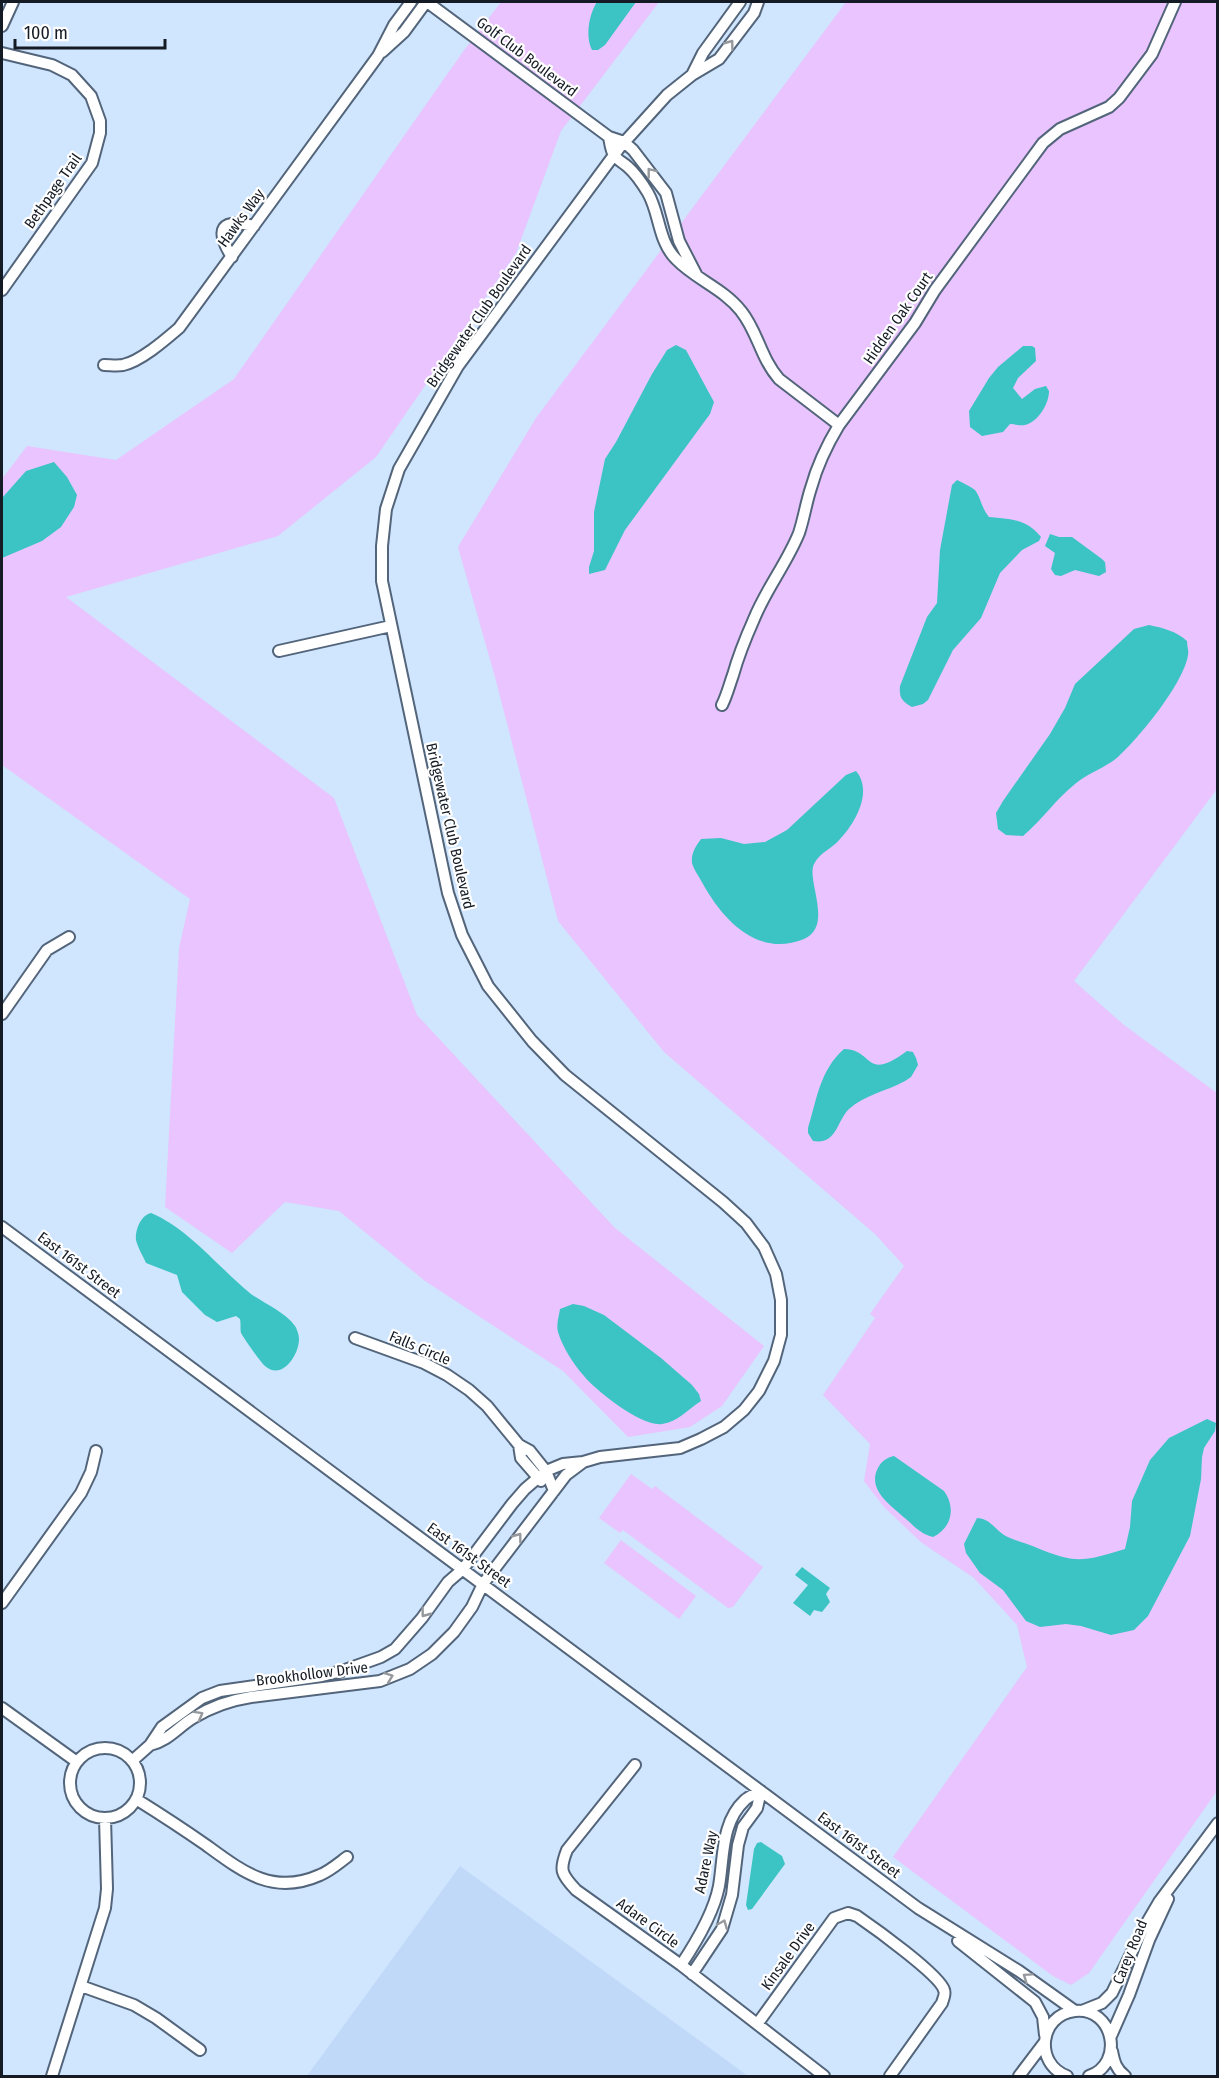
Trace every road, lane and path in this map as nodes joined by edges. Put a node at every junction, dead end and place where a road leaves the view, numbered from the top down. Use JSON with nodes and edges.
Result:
{"nodes":[{"id":1,"x":13,"y":2,"type":"edge"},
{"id":2,"x":411,"y":2,"type":"edge"},
{"id":3,"x":427,"y":2,"type":"edge"},
{"id":4,"x":741,"y":2,"type":"edge"},
{"id":5,"x":758,"y":2,"type":"edge"},
{"id":6,"x":1175,"y":2,"type":"edge"},
{"id":7,"x":2,"y":26,"type":"edge"},
{"id":8,"x":2,"y":53,"type":"edge"},
{"id":9,"x":378,"y":56,"type":"junction"},
{"id":10,"x":692,"y":75,"type":"junction"},
{"id":11,"x":609,"y":137,"type":"junction"},
{"id":12,"x":624,"y":142,"type":"junction"},
{"id":13,"x":614,"y":155,"type":"junction"},
{"id":14,"x":671,"y":212,"type":"junction"},
{"id":15,"x":657,"y":215,"type":"junction"},
{"id":16,"x":254,"y":226,"type":"junction"},
{"id":17,"x":232,"y":257,"type":"junction"},
{"id":18,"x":696,"y":274,"type":"junction"},
{"id":19,"x":2,"y":290,"type":"edge"},
{"id":20,"x":104,"y":365,"type":"dead end"},
{"id":21,"x":839,"y":425,"type":"junction"},
{"id":22,"x":391,"y":626,"type":"junction"},
{"id":23,"x":279,"y":651,"type":"dead end"},
{"id":24,"x":722,"y":705,"type":"dead end"},
{"id":25,"x":69,"y":937,"type":"dead end"},
{"id":26,"x":2,"y":1014,"type":"edge"},
{"id":27,"x":2,"y":1227,"type":"edge"},
{"id":28,"x":355,"y":1338,"type":"dead end"},
{"id":29,"x":96,"y":1451,"type":"dead end"},
{"id":30,"x":583,"y":1462,"type":"junction"},
{"id":31,"x":542,"y":1475,"type":"junction"},
{"id":32,"x":554,"y":1491,"type":"junction"},
{"id":33,"x":463,"y":1569,"type":"junction"},
{"id":34,"x":483,"y":1584,"type":"junction"},
{"id":35,"x":2,"y":1602,"type":"edge"},
{"id":36,"x":2,"y":1708,"type":"edge"},
{"id":37,"x":150,"y":1745,"type":"junction"},
{"id":38,"x":132,"y":1761,"type":"junction"},
{"id":39,"x":77,"y":1762,"type":"junction"},
{"id":40,"x":635,"y":1765,"type":"dead end"},
{"id":41,"x":761,"y":1791,"type":"junction"},
{"id":42,"x":136,"y":1799,"type":"junction"},
{"id":43,"x":105,"y":1818,"type":"junction"},
{"id":44,"x":1218,"y":1823,"type":"edge"},
{"id":45,"x":347,"y":1857,"type":"dead end"},
{"id":46,"x":1177,"y":1880,"type":"junction"},
{"id":47,"x":918,"y":1908,"type":"junction"},
{"id":48,"x":681,"y":1965,"type":"junction"},
{"id":49,"x":692,"y":1974,"type":"junction"},
{"id":50,"x":81,"y":1986,"type":"junction"},
{"id":51,"x":1079,"y":2011,"type":"junction"},
{"id":52,"x":758,"y":2024,"type":"junction"},
{"id":53,"x":1045,"y":2039,"type":"junction"},
{"id":54,"x":1111,"y":2042,"type":"junction"},
{"id":55,"x":200,"y":2050,"type":"dead end"},
{"id":56,"x":52,"y":2076,"type":"edge"},
{"id":57,"x":825,"y":2076,"type":"edge"},
{"id":58,"x":890,"y":2076,"type":"edge"},
{"id":59,"x":1019,"y":2076,"type":"edge"},
{"id":60,"x":1061,"y":2076,"type":"edge"},
{"id":61,"x":1089,"y":2076,"type":"edge"},
{"id":62,"x":1125,"y":2076,"type":"edge"}],
"edges":[{"from":1,"to":7,"type":"street"},
{"from":2,"to":9,"type":"street","name":"Hawks Way"},
{"from":3,"to":9,"type":"street","name":"Hawks Way"},
{"from":3,"to":11,"type":"street","name":"Golf Club Boulevard"},
{"from":4,"to":10,"type":"street","name":"Bridgewater Club Boulevard"},
{"from":10,"to":5,"type":"street","name":"Bridgewater Club Boulevard","one_way":true},
{"from":6,"to":21,"type":"street","name":"Hidden Oak Court"},
{"from":8,"to":19,"type":"street","name":"Bethpage Trail"},
{"from":9,"to":16,"type":"street","name":"Hawks Way"},
{"from":10,"to":12,"type":"street","name":"Bridgewater Club Boulevard"},
{"from":11,"to":12,"type":"street","name":"Golf Club Boulevard"},
{"from":11,"to":13,"type":"street"},
{"from":12,"to":13,"type":"street","name":"Bridgewater Club Boulevard"},
{"from":14,"to":12,"type":"street","one_way":true},
{"from":13,"to":15,"type":"street"},
{"from":13,"to":22,"type":"street","name":"Bridgewater Club Boulevard"},
{"from":14,"to":15,"type":"street"},
{"from":14,"to":18,"type":"street"},
{"from":15,"to":18,"type":"street"},
{"from":16,"to":17,"type":"street","name":"Hawks Way"},
{"from":16,"to":17,"type":"street"},
{"from":17,"to":20,"type":"street","name":"Hawks Way"},
{"from":18,"to":21,"type":"street"},
{"from":21,"to":24,"type":"street","name":"Hidden Oak Court"},
{"from":22,"to":23,"type":"street"},
{"from":22,"to":30,"type":"street","name":"Bridgewater Club Boulevard"},
{"from":25,"to":26,"type":"street"},
{"from":27,"to":33,"type":"street","name":"East 161st Street"},
{"from":28,"to":31,"type":"street","name":"Falls Circle"},
{"from":29,"to":35,"type":"street"},
{"from":30,"to":31,"type":"street","name":"Bridgewater Club Boulevard"},
{"from":30,"to":32,"type":"street","name":"Bridgewater Club Boulevard"},
{"from":31,"to":32,"type":"street","name":"Falls Circle"},
{"from":31,"to":33,"type":"street","name":"Bridgewater Club Boulevard"},
{"from":34,"to":32,"type":"street","name":"Bridgewater Club Boulevard","one_way":true},
{"from":33,"to":34,"type":"street","name":"East 161st Street"},
{"from":33,"to":37,"type":"street","name":"Brookhollow Drive","one_way":true},
{"from":37,"to":34,"type":"street","name":"Brookhollow Drive","one_way":true},
{"from":34,"to":41,"type":"street","name":"East 161st Street"},
{"from":36,"to":39,"type":"street"},
{"from":37,"to":38,"type":"street","name":"Brookhollow Drive"},
{"from":38,"to":39,"type":"street"},
{"from":38,"to":42,"type":"street"},
{"from":39,"to":43,"type":"street"},
{"from":40,"to":48,"type":"street","name":"Adare Circle"},
{"from":41,"to":47,"type":"street","name":"East 161st Street"},
{"from":41,"to":48,"type":"street","name":"Adare Way"},
{"from":49,"to":41,"type":"street","name":"Adare Way","one_way":true},
{"from":42,"to":43,"type":"street"},
{"from":42,"to":45,"type":"street"},
{"from":43,"to":50,"type":"street"},
{"from":44,"to":46,"type":"street","name":"Carey Road"},
{"from":46,"to":51,"type":"street","name":"Carey Road"},
{"from":46,"to":54,"type":"street","name":"Carey Road"},
{"from":51,"to":47,"type":"street","name":"East 161st Street","one_way":true},
{"from":47,"to":53,"type":"street","name":"East 161st Street"},
{"from":48,"to":49,"type":"street","name":"Adare Circle"},
{"from":49,"to":52,"type":"street","name":"Adare Circle"},
{"from":50,"to":55,"type":"street"},
{"from":50,"to":56,"type":"street"},
{"from":51,"to":53,"type":"street","name":"Carey Road"},
{"from":51,"to":54,"type":"street","name":"East 161st Street"},
{"from":52,"to":57,"type":"street","name":"Adare Circle"},
{"from":52,"to":58,"type":"street","name":"Kinsale Drive"},
{"from":53,"to":59,"type":"street"},
{"from":53,"to":60,"type":"street","name":"East 161st Street"},
{"from":54,"to":61,"type":"street","name":"Carey Road"},
{"from":54,"to":62,"type":"street"}]}
